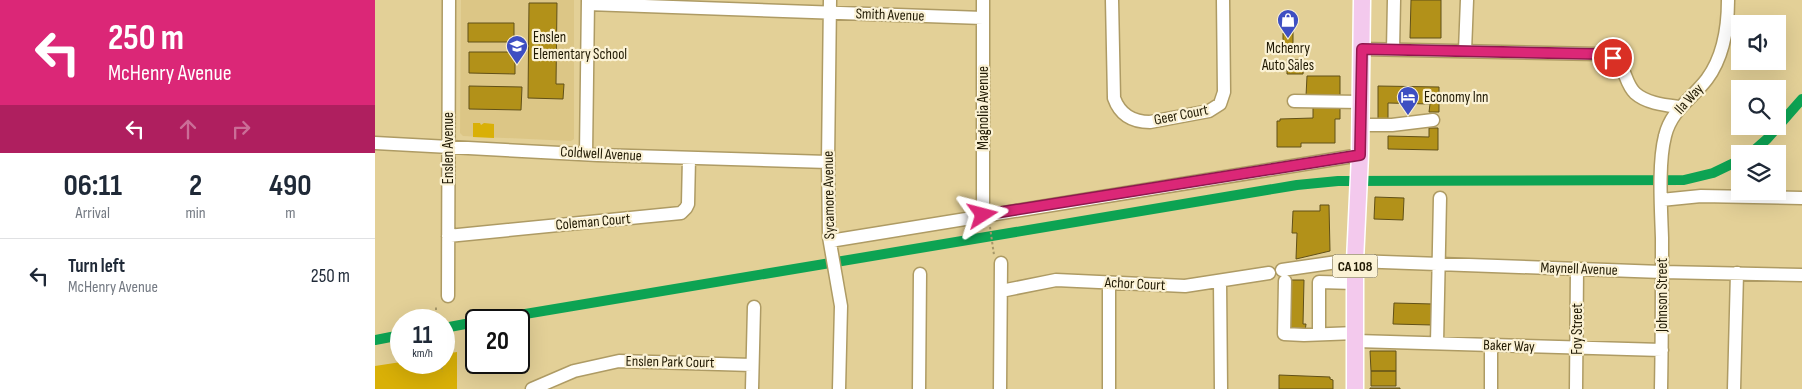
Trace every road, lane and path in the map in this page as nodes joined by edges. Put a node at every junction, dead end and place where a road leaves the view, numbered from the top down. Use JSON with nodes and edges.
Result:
{"nodes":[{"id":1,"x":449,"y":0,"type":"edge"},
{"id":2,"x":983,"y":0,"type":"edge"},
{"id":3,"x":1112,"y":0,"type":"edge"},
{"id":4,"x":1223,"y":0,"type":"edge"},
{"id":5,"x":1363,"y":0,"type":"edge"},
{"id":6,"x":1394,"y":0,"type":"edge"},
{"id":7,"x":1467,"y":0,"type":"edge"},
{"id":8,"x":1728,"y":0,"type":"edge"},
{"id":9,"x":588,"y":2,"type":"edge"},
{"id":10,"x":830,"y":6,"type":"edge"},
{"id":11,"x":983,"y":18,"type":"junction"},
{"id":12,"x":1362,"y":49,"type":"junction"},
{"id":13,"x":1393,"y":50,"type":"junction"},
{"id":14,"x":1465,"y":51,"type":"junction"},
{"id":15,"x":1294,"y":101,"type":"dead end"},
{"id":16,"x":1361,"y":102,"type":"junction"},
{"id":17,"x":1679,"y":108,"type":"junction"},
{"id":18,"x":1433,"y":120,"type":"dead end"},
{"id":19,"x":1361,"y":125,"type":"junction"},
{"id":20,"x":375,"y":143,"type":"edge"},
{"id":21,"x":448,"y":146,"type":"junction"},
{"id":22,"x":586,"y":154,"type":"junction"},
{"id":23,"x":689,"y":158,"type":"junction"},
{"id":24,"x":1360,"y":161,"type":"junction"},
{"id":25,"x":828,"y":162,"type":"junction"},
{"id":26,"x":1661,"y":194,"type":"junction"},
{"id":27,"x":1440,"y":198,"type":"dead end"},
{"id":28,"x":1802,"y":198,"type":"edge"},
{"id":29,"x":983,"y":215,"type":"junction"},
{"id":30,"x":989,"y":227,"type":"dead end"},
{"id":31,"x":448,"y":236,"type":"junction"},
{"id":32,"x":830,"y":247,"type":"junction"},
{"id":33,"x":997,"y":259,"type":"joint"},
{"id":34,"x":1355,"y":261,"type":"junction"},
{"id":35,"x":1319,"y":264,"type":"junction"},
{"id":36,"x":1439,"y":264,"type":"junction"},
{"id":37,"x":1577,"y":269,"type":"junction"},
{"id":38,"x":1662,"y":272,"type":"junction"},
{"id":39,"x":1269,"y":273,"type":"dead end"},
{"id":40,"x":920,"y":274,"type":"dead end"},
{"id":41,"x":1737,"y":274,"type":"junction"},
{"id":42,"x":1802,"y":275,"type":"edge"},
{"id":43,"x":1219,"y":281,"type":"junction"},
{"id":44,"x":1319,"y":282,"type":"junction"},
{"id":45,"x":1109,"y":283,"type":"junction"},
{"id":46,"x":1355,"y":283,"type":"junction"},
{"id":47,"x":1001,"y":291,"type":"junction"},
{"id":48,"x":448,"y":296,"type":"dead end"},
{"id":49,"x":754,"y":307,"type":"dead end"},
{"id":50,"x":1313,"y":334,"type":"junction"},
{"id":51,"x":1356,"y":337,"type":"junction"},
{"id":52,"x":1285,"y":341,"type":"dead end"},
{"id":53,"x":1437,"y":344,"type":"junction"},
{"id":54,"x":1491,"y":345,"type":"junction"},
{"id":55,"x":1577,"y":348,"type":"junction"},
{"id":56,"x":1662,"y":350,"type":"junction"},
{"id":57,"x":752,"y":364,"type":"junction"},
{"id":58,"x":532,"y":389,"type":"edge"},
{"id":59,"x":752,"y":389,"type":"edge"},
{"id":60,"x":839,"y":389,"type":"edge"},
{"id":61,"x":919,"y":389,"type":"edge"},
{"id":62,"x":1000,"y":389,"type":"edge"},
{"id":63,"x":1109,"y":389,"type":"edge"},
{"id":64,"x":1221,"y":389,"type":"edge"},
{"id":65,"x":1355,"y":389,"type":"edge"},
{"id":66,"x":1491,"y":389,"type":"edge"},
{"id":67,"x":1576,"y":389,"type":"edge"},
{"id":68,"x":1661,"y":389,"type":"edge"},
{"id":69,"x":1734,"y":389,"type":"edge"}],
"edges":[{"from":1,"to":21,"type":"street","name":"Enslen Avenue"},
{"from":2,"to":11,"type":"street","name":"Magnolia Avenue"},
{"from":3,"to":4,"type":"street","name":"Geer Court"},
{"from":5,"to":12,"type":"main road","number":"CA 108"},
{"from":6,"to":13,"type":"street"},
{"from":7,"to":14,"type":"street"},
{"from":8,"to":17,"type":"street","name":"Ila Way"},
{"from":9,"to":10,"type":"street","name":"Smith Avenue"},
{"from":9,"to":22,"type":"street"},
{"from":10,"to":11,"type":"street","name":"Smith Avenue"},
{"from":10,"to":25,"type":"street","name":"Sycamore Avenue"},
{"from":11,"to":29,"type":"street","name":"Magnolia Avenue"},
{"from":12,"to":13,"type":"street"},
{"from":12,"to":16,"type":"main road","number":"CA 108"},
{"from":13,"to":14,"type":"street"},
{"from":14,"to":17,"type":"street"},
{"from":15,"to":16,"type":"street"},
{"from":16,"to":19,"type":"main road","number":"CA 108"},
{"from":17,"to":26,"type":"street","name":"Ila Way"},
{"from":18,"to":19,"type":"street"},
{"from":19,"to":24,"type":"main road","number":"CA 108"},
{"from":20,"to":21,"type":"street","name":"Coldwell Avenue"},
{"from":21,"to":22,"type":"street","name":"Coldwell Avenue"},
{"from":21,"to":31,"type":"street","name":"Enslen Avenue"},
{"from":22,"to":23,"type":"street","name":"Coldwell Avenue"},
{"from":23,"to":25,"type":"street","name":"Coldwell Avenue"},
{"from":23,"to":31,"type":"street","name":"Coleman Court"},
{"from":24,"to":29,"type":"street"},
{"from":24,"to":34,"type":"main road","number":"CA 108"},
{"from":25,"to":32,"type":"street","name":"Sycamore Avenue"},
{"from":26,"to":28,"type":"street"},
{"from":26,"to":38,"type":"street","name":"Johnson Street"},
{"from":27,"to":36,"type":"street"},
{"from":29,"to":32,"type":"street"},
{"from":30,"to":33,"type":"path"},
{"from":31,"to":48,"type":"street","name":"Enslen Avenue"},
{"from":32,"to":60,"type":"street","name":"Sycamore Avenue"},
{"from":33,"to":47,"type":"street"},
{"from":34,"to":35,"type":"street"},
{"from":34,"to":36,"type":"street","name":"Maynell Avenue"},
{"from":34,"to":46,"type":"main road","number":"CA 108"},
{"from":35,"to":44,"type":"street"},
{"from":35,"to":50,"type":"street"},
{"from":36,"to":37,"type":"street","name":"Maynell Avenue"},
{"from":36,"to":53,"type":"street"},
{"from":37,"to":38,"type":"street","name":"Maynell Avenue"},
{"from":37,"to":55,"type":"street","name":"Foy Street"},
{"from":38,"to":41,"type":"street","name":"Maynell Avenue"},
{"from":38,"to":56,"type":"street","name":"Johnson Street"},
{"from":39,"to":43,"type":"street","name":"Achor Court"},
{"from":40,"to":61,"type":"street"},
{"from":41,"to":42,"type":"street","name":"Maynell Avenue"},
{"from":41,"to":69,"type":"street"},
{"from":43,"to":45,"type":"street","name":"Achor Court"},
{"from":43,"to":64,"type":"street"},
{"from":44,"to":46,"type":"street"},
{"from":44,"to":50,"type":"street"},
{"from":45,"to":47,"type":"street","name":"Achor Court"},
{"from":45,"to":63,"type":"street"},
{"from":46,"to":51,"type":"main road","number":"CA 108"},
{"from":47,"to":62,"type":"street"},
{"from":49,"to":57,"type":"street"},
{"from":50,"to":51,"type":"street","name":"Baker Way"},
{"from":50,"to":52,"type":"street"},
{"from":51,"to":53,"type":"street","name":"Baker Way"},
{"from":51,"to":65,"type":"main road","number":"CA 108"},
{"from":53,"to":54,"type":"street","name":"Baker Way"},
{"from":54,"to":55,"type":"street","name":"Baker Way"},
{"from":54,"to":66,"type":"street"},
{"from":55,"to":56,"type":"street","name":"Baker Way"},
{"from":55,"to":67,"type":"street","name":"Foy Street"},
{"from":56,"to":68,"type":"street","name":"Johnson Street"},
{"from":57,"to":58,"type":"street","name":"Enslen Park Court"},
{"from":57,"to":59,"type":"street"}]}
